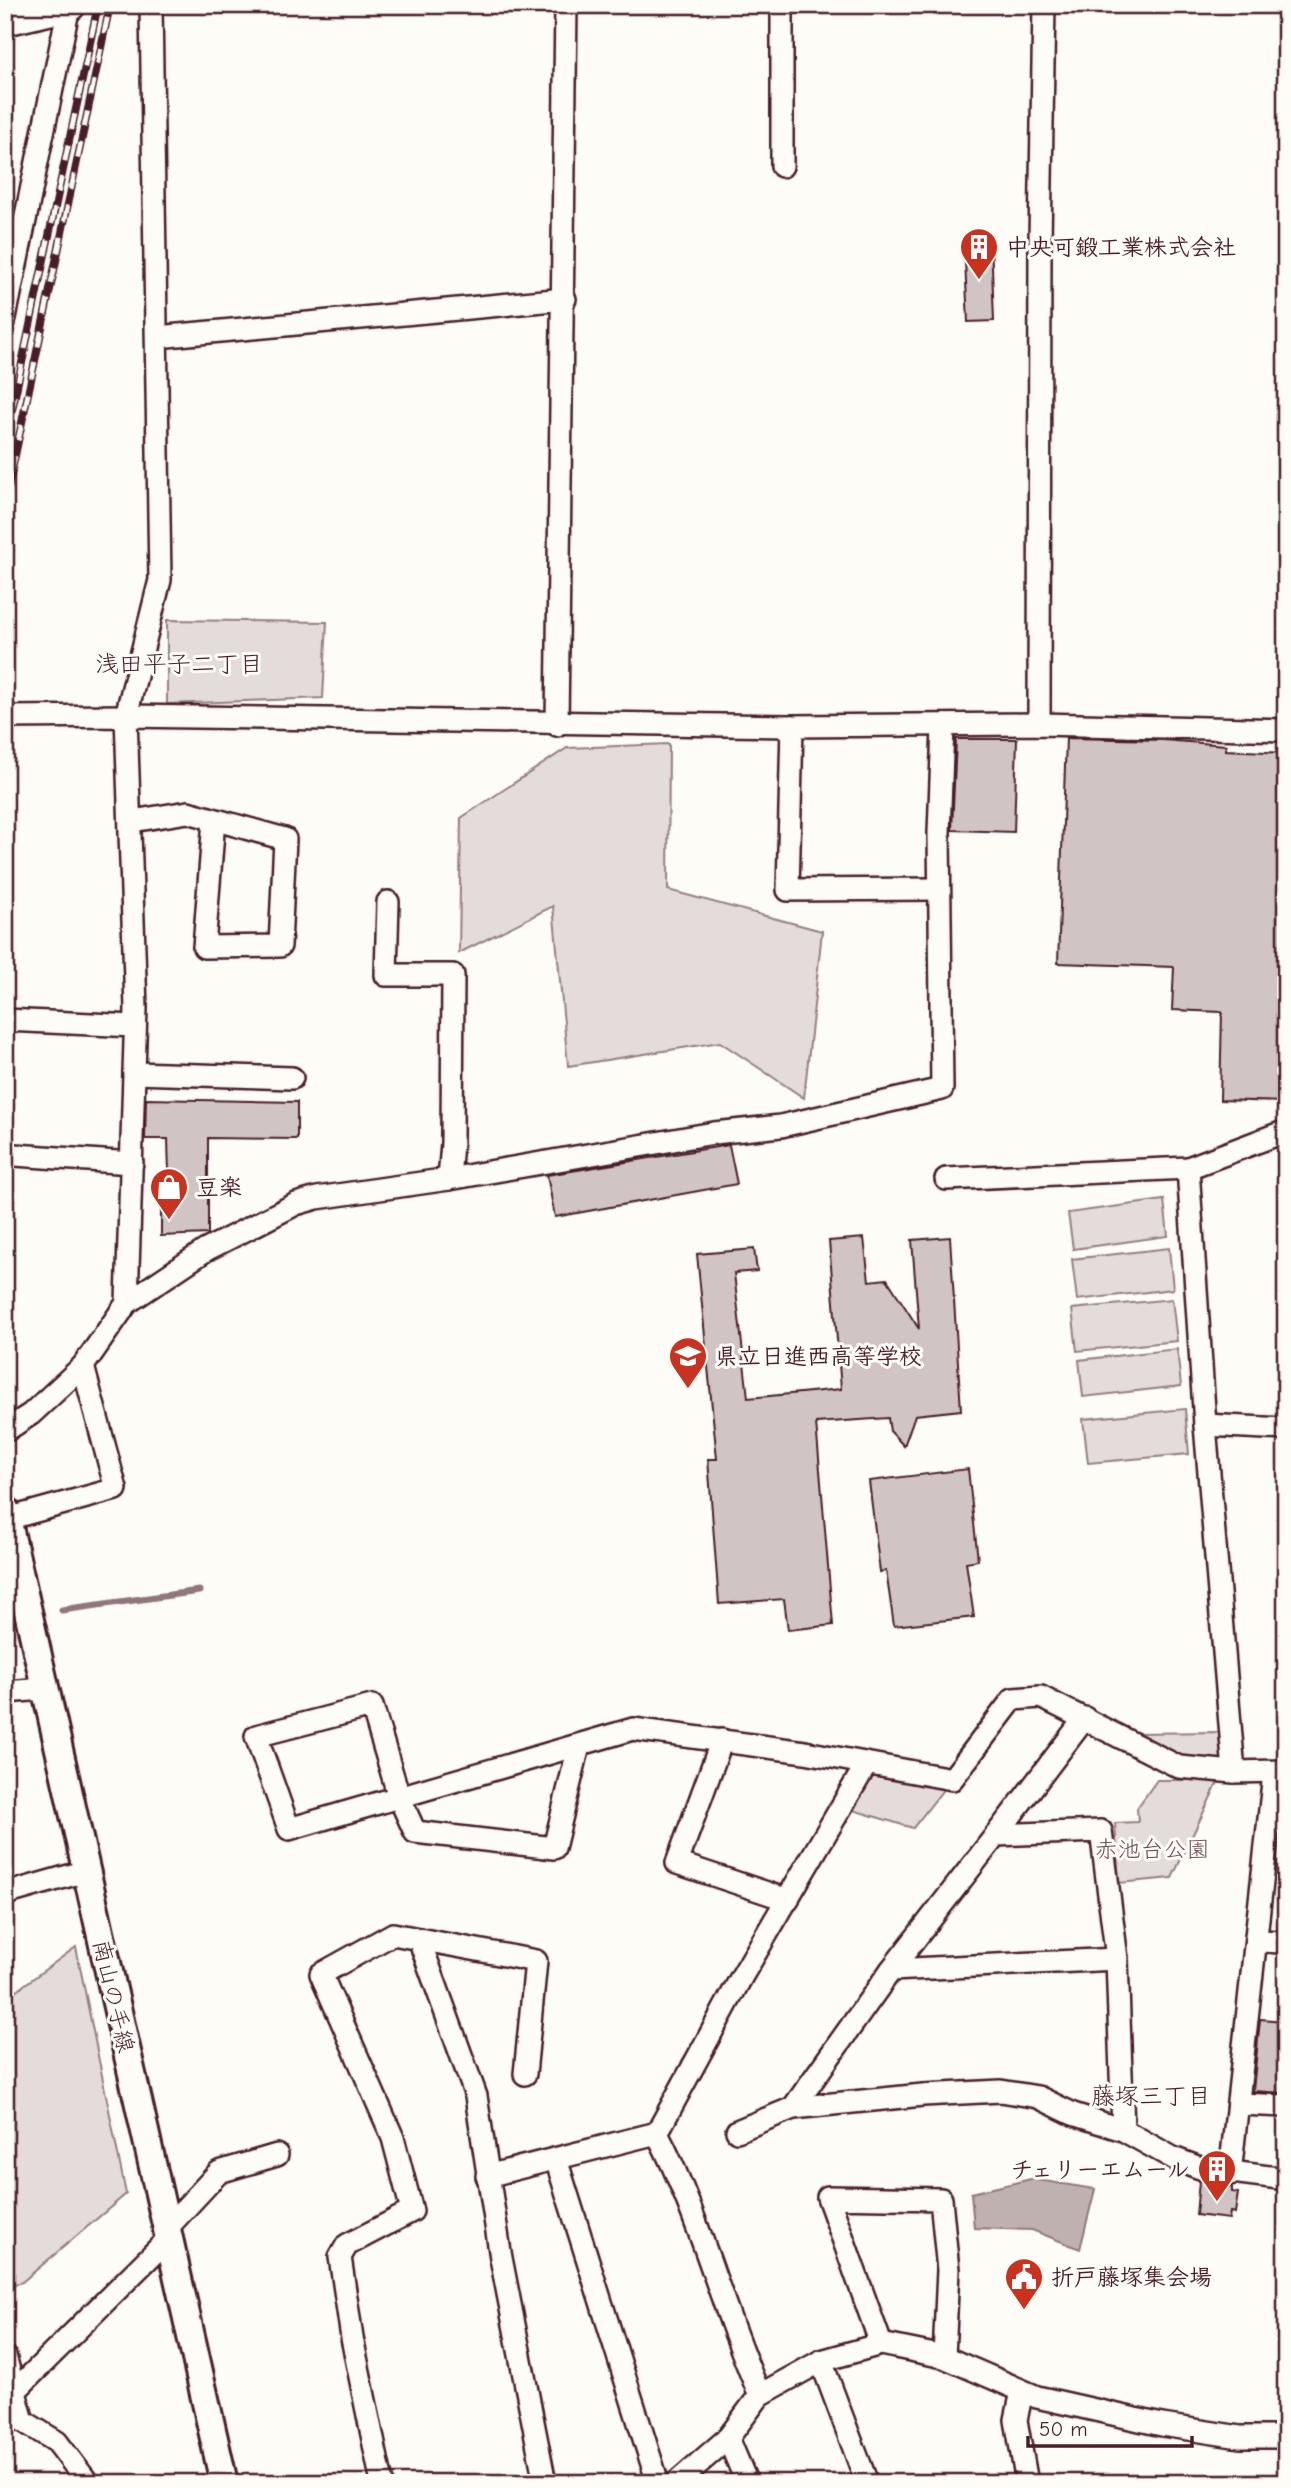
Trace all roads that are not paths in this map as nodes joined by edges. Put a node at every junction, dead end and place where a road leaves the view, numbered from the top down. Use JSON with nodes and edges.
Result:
{"nodes":[{"id":1,"x":70,"y":5,"type":"edge"},
{"id":2,"x":151,"y":5,"type":"edge"},
{"id":3,"x":566,"y":5,"type":"edge"},
{"id":4,"x":782,"y":5,"type":"edge"},
{"id":5,"x":1044,"y":5,"type":"edge"},
{"id":6,"x":5,"y":20,"type":"edge"},
{"id":7,"x":782,"y":166,"type":"dead end"},
{"id":8,"x":565,"y":299,"type":"junction"},
{"id":9,"x":5,"y":318,"type":"edge"},
{"id":10,"x":157,"y":337,"type":"junction"},
{"id":11,"x":126,"y":716,"type":"junction"},
{"id":12,"x":8,"y":717,"type":"edge"},
{"id":13,"x":1039,"y":724,"type":"junction"},
{"id":14,"x":557,"y":725,"type":"junction"},
{"id":15,"x":792,"y":726,"type":"junction"},
{"id":16,"x":943,"y":727,"type":"junction"},
{"id":17,"x":1286,"y":730,"type":"edge"},
{"id":18,"x":214,"y":820,"type":"junction"},
{"id":19,"x":131,"y":821,"type":"junction"},
{"id":20,"x":939,"y":889,"type":"junction"},
{"id":21,"x":388,"y":902,"type":"dead end"},
{"id":22,"x":5,"y":1020,"type":"edge"},
{"id":23,"x":135,"y":1026,"type":"junction"},
{"id":24,"x":134,"y":1073,"type":"junction"},
{"id":25,"x":292,"y":1078,"type":"dead end"},
{"id":26,"x":1286,"y":1130,"type":"edge"},
{"id":27,"x":15,"y":1155,"type":"dead end"},
{"id":28,"x":132,"y":1163,"type":"junction"},
{"id":29,"x":1188,"y":1168,"type":"junction"},
{"id":30,"x":449,"y":1180,"type":"junction"},
{"id":31,"x":946,"y":1180,"type":"dead end"},
{"id":32,"x":127,"y":1303,"type":"junction"},
{"id":33,"x":83,"y":1366,"type":"junction"},
{"id":34,"x":1205,"y":1425,"type":"junction"},
{"id":35,"x":1286,"y":1429,"type":"edge"},
{"id":36,"x":5,"y":1431,"type":"edge"},
{"id":37,"x":6,"y":1514,"type":"edge"},
{"id":38,"x":45,"y":1689,"type":"junction"},
{"id":39,"x":5,"y":1692,"type":"edge"},
{"id":40,"x":1085,"y":1718,"type":"junction"},
{"id":41,"x":722,"y":1740,"type":"junction"},
{"id":42,"x":579,"y":1746,"type":"junction"},
{"id":43,"x":866,"y":1765,"type":"junction"},
{"id":44,"x":1234,"y":1772,"type":"junction"},
{"id":45,"x":1280,"y":1772,"type":"edge"},
{"id":46,"x":399,"y":1797,"type":"junction"},
{"id":47,"x":996,"y":1835,"type":"junction"},
{"id":48,"x":86,"y":1871,"type":"junction"},
{"id":49,"x":5,"y":1894,"type":"edge"},
{"id":50,"x":788,"y":1900,"type":"junction"},
{"id":51,"x":419,"y":1939,"type":"junction"},
{"id":52,"x":1256,"y":1941,"type":"junction"},
{"id":53,"x":1286,"y":1942,"type":"edge"},
{"id":54,"x":1117,"y":1959,"type":"junction"},
{"id":55,"x":891,"y":1970,"type":"junction"},
{"id":56,"x":524,"y":2074,"type":"dead end"},
{"id":57,"x":1238,"y":2104,"type":"junction"},
{"id":58,"x":1286,"y":2106,"type":"edge"},
{"id":59,"x":793,"y":2108,"type":"junction"},
{"id":60,"x":1123,"y":2130,"type":"junction"},
{"id":61,"x":737,"y":2131,"type":"dead end"},
{"id":62,"x":657,"y":2133,"type":"junction"},
{"id":63,"x":277,"y":2155,"type":"dead end"},
{"id":64,"x":556,"y":2159,"type":"junction"},
{"id":65,"x":1230,"y":2174,"type":"junction"},
{"id":66,"x":487,"y":2176,"type":"junction"},
{"id":67,"x":1286,"y":2179,"type":"edge"},
{"id":68,"x":168,"y":2233,"type":"junction"},
{"id":69,"x":881,"y":2344,"type":"junction"},
{"id":70,"x":5,"y":2356,"type":"edge"},
{"id":71,"x":944,"y":2357,"type":"junction"},
{"id":72,"x":821,"y":2361,"type":"junction"},
{"id":73,"x":16,"y":2390,"type":"junction"},
{"id":74,"x":1022,"y":2391,"type":"junction"},
{"id":75,"x":760,"y":2395,"type":"junction"},
{"id":76,"x":728,"y":2438,"type":"junction"},
{"id":77,"x":1286,"y":2438,"type":"edge"},
{"id":78,"x":88,"y":2483,"type":"edge"},
{"id":79,"x":223,"y":2483,"type":"edge"},
{"id":80,"x":382,"y":2483,"type":"edge"},
{"id":81,"x":545,"y":2483,"type":"edge"},
{"id":82,"x":658,"y":2483,"type":"edge"},
{"id":83,"x":677,"y":2483,"type":"edge"},
{"id":84,"x":747,"y":2483,"type":"edge"},
{"id":85,"x":867,"y":2483,"type":"edge"},
{"id":86,"x":1027,"y":2483,"type":"edge"}],
"edges":[{"from":1,"to":6,"type":"main road"},
{"from":1,"to":9,"type":"street"},
{"from":2,"to":10,"type":"street"},
{"from":3,"to":8,"type":"street"},
{"from":4,"to":7,"type":"street"},
{"from":5,"to":13,"type":"street"},
{"from":8,"to":10,"type":"street"},
{"from":8,"to":14,"type":"street"},
{"from":10,"to":11,"type":"street"},
{"from":11,"to":12,"type":"street"},
{"from":11,"to":14,"type":"street"},
{"from":11,"to":19,"type":"street"},
{"from":13,"to":16,"type":"street"},
{"from":13,"to":17,"type":"street"},
{"from":14,"to":15,"type":"street"},
{"from":15,"to":16,"type":"street"},
{"from":15,"to":20,"type":"street"},
{"from":16,"to":20,"type":"street"},
{"from":18,"to":18,"type":"street"},
{"from":18,"to":19,"type":"street"},
{"from":19,"to":23,"type":"street"},
{"from":20,"to":30,"type":"street"},
{"from":21,"to":30,"type":"street"},
{"from":22,"to":23,"type":"street"},
{"from":23,"to":24,"type":"street"},
{"from":24,"to":25,"type":"street"},
{"from":24,"to":28,"type":"street"},
{"from":26,"to":29,"type":"street"},
{"from":27,"to":28,"type":"street"},
{"from":28,"to":32,"type":"street"},
{"from":29,"to":31,"type":"street"},
{"from":29,"to":34,"type":"street"},
{"from":30,"to":32,"type":"street"},
{"from":32,"to":33,"type":"street"},
{"from":33,"to":36,"type":"street"},
{"from":33,"to":37,"type":"street"},
{"from":34,"to":35,"type":"street"},
{"from":34,"to":44,"type":"street"},
{"from":37,"to":38,"type":"street","name":"南山の手線"},
{"from":38,"to":39,"type":"street"},
{"from":38,"to":48,"type":"street","name":"南山の手線"},
{"from":40,"to":43,"type":"street"},
{"from":40,"to":44,"type":"street"},
{"from":40,"to":47,"type":"street"},
{"from":41,"to":42,"type":"street"},
{"from":41,"to":43,"type":"street"},
{"from":41,"to":50,"type":"street"},
{"from":42,"to":46,"type":"street"},
{"from":42,"to":46,"type":"street"},
{"from":43,"to":50,"type":"street"},
{"from":44,"to":45,"type":"street"},
{"from":45,"to":52,"type":"street"},
{"from":46,"to":46,"type":"street"},
{"from":47,"to":54,"type":"street"},
{"from":47,"to":55,"type":"street"},
{"from":48,"to":49,"type":"street"},
{"from":48,"to":68,"type":"street","name":"南山の手線"},
{"from":50,"to":62,"type":"street"},
{"from":51,"to":56,"type":"street"},
{"from":51,"to":66,"type":"street"},
{"from":51,"to":80,"type":"street"},
{"from":52,"to":53,"type":"street"},
{"from":52,"to":57,"type":"street"},
{"from":54,"to":55,"type":"street"},
{"from":54,"to":60,"type":"street"},
{"from":55,"to":59,"type":"street"},
{"from":57,"to":58,"type":"street"},
{"from":57,"to":65,"type":"street"},
{"from":59,"to":60,"type":"street"},
{"from":59,"to":61,"type":"street"},
{"from":60,"to":65,"type":"street"},
{"from":62,"to":64,"type":"street"},
{"from":62,"to":75,"type":"street"},
{"from":63,"to":68,"type":"street"},
{"from":64,"to":66,"type":"street"},
{"from":64,"to":82,"type":"street"},
{"from":65,"to":67,"type":"street"},
{"from":66,"to":81,"type":"street"},
{"from":68,"to":73,"type":"street"},
{"from":68,"to":79,"type":"street","name":"南山の手線"},
{"from":69,"to":71,"type":"street"},
{"from":69,"to":71,"type":"street"},
{"from":69,"to":72,"type":"street"},
{"from":70,"to":73,"type":"street"},
{"from":71,"to":74,"type":"street"},
{"from":72,"to":75,"type":"street"},
{"from":72,"to":85,"type":"street"},
{"from":73,"to":78,"type":"street"},
{"from":74,"to":77,"type":"street"},
{"from":74,"to":86,"type":"street"},
{"from":75,"to":76,"type":"street"},
{"from":76,"to":83,"type":"street"},
{"from":76,"to":84,"type":"street"}]}
